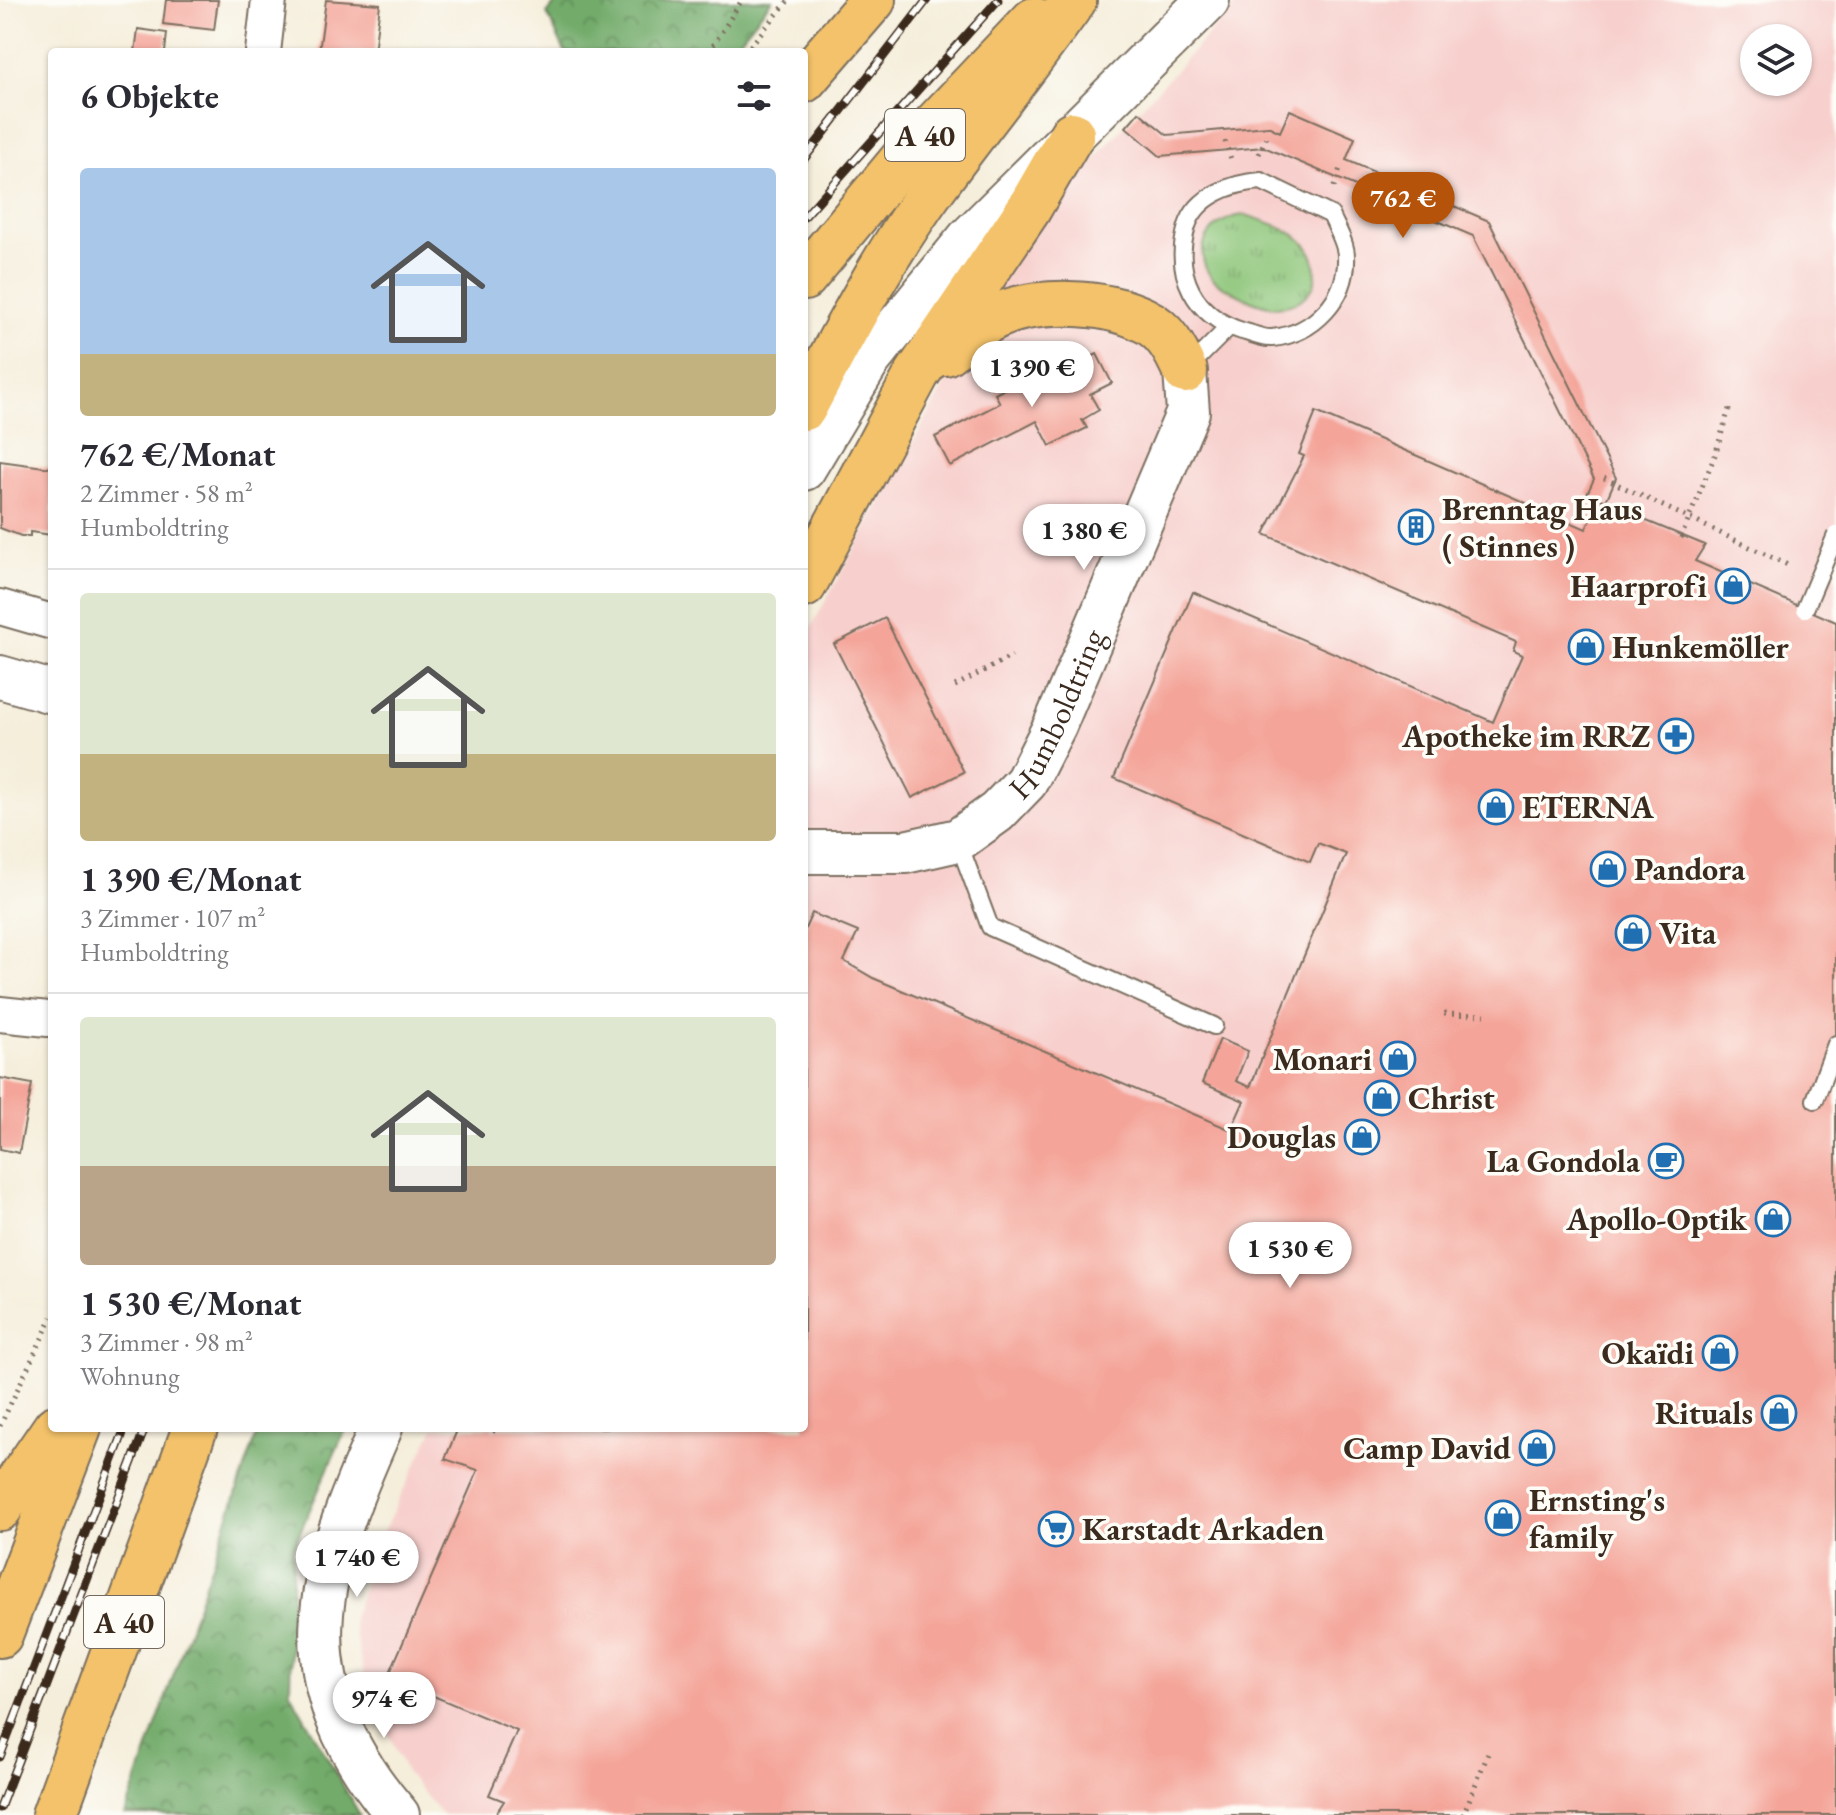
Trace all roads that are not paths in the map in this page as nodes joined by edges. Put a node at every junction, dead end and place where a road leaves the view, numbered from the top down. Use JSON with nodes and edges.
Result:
{"nodes":[{"id":1,"x":269,"y":0,"type":"edge"},
{"id":2,"x":873,"y":0,"type":"edge"},
{"id":3,"x":1054,"y":0,"type":"edge"},
{"id":4,"x":1074,"y":0,"type":"edge"},
{"id":5,"x":1208,"y":0,"type":"edge"},
{"id":6,"x":263,"y":48,"type":"edge"},
{"id":7,"x":808,"y":75,"type":"edge"},
{"id":8,"x":1072,"y":134,"type":"junction"},
{"id":9,"x":808,"y":273,"type":"edge"},
{"id":10,"x":1229,"y":327,"type":"junction"},
{"id":11,"x":1185,"y":371,"type":"junction"},
{"id":12,"x":917,"y":374,"type":"junction"},
{"id":13,"x":808,"y":400,"type":"edge"},
{"id":14,"x":808,"y":462,"type":"edge"},
{"id":15,"x":1836,"y":535,"type":"edge"},
{"id":16,"x":808,"y":577,"type":"edge"},
{"id":17,"x":0,"y":607,"type":"edge"},
{"id":18,"x":1805,"y":609,"type":"dead end"},
{"id":19,"x":48,"y":621,"type":"edge"},
{"id":20,"x":0,"y":677,"type":"edge"},
{"id":21,"x":48,"y":691,"type":"edge"},
{"id":22,"x":958,"y":840,"type":"junction"},
{"id":23,"x":808,"y":852,"type":"edge"},
{"id":24,"x":0,"y":1014,"type":"edge"},
{"id":25,"x":48,"y":1019,"type":"dead end"},
{"id":26,"x":1214,"y":1026,"type":"dead end"},
{"id":27,"x":1836,"y":1044,"type":"edge"},
{"id":28,"x":1815,"y":1100,"type":"dead end"},
{"id":29,"x":52,"y":1432,"type":"edge"},
{"id":30,"x":77,"y":1432,"type":"edge"},
{"id":31,"x":194,"y":1432,"type":"edge"},
{"id":32,"x":379,"y":1432,"type":"edge"},
{"id":33,"x":0,"y":1508,"type":"edge"},
{"id":34,"x":0,"y":1635,"type":"edge"},
{"id":35,"x":54,"y":1815,"type":"edge"},
{"id":36,"x":398,"y":1815,"type":"edge"}],
"edges":[{"from":1,"to":6,"type":"street"},
{"from":2,"to":7,"type":"highway"},
{"from":3,"to":9,"type":"highway","number":"A 40"},
{"from":4,"to":13,"type":"highway"},
{"from":5,"to":8,"type":"street"},
{"from":8,"to":12,"type":"highway"},
{"from":8,"to":14,"type":"street"},
{"from":10,"to":10,"type":"lane"},
{"from":10,"to":11,"type":"lane"},
{"from":11,"to":12,"type":"highway"},
{"from":11,"to":22,"type":"street","name":"Humboldtring"},
{"from":12,"to":16,"type":"highway"},
{"from":15,"to":18,"type":"lane","bridge":true},
{"from":17,"to":19,"type":"street"},
{"from":20,"to":21,"type":"street"},
{"from":22,"to":23,"type":"street","name":"Humboldtring"},
{"from":22,"to":26,"type":"lane"},
{"from":24,"to":25,"type":"street"},
{"from":27,"to":28,"type":"lane"},
{"from":29,"to":33,"type":"highway"},
{"from":30,"to":34,"type":"highway"},
{"from":31,"to":35,"type":"highway","number":"A 40"},
{"from":32,"to":36,"type":"street"}]}
